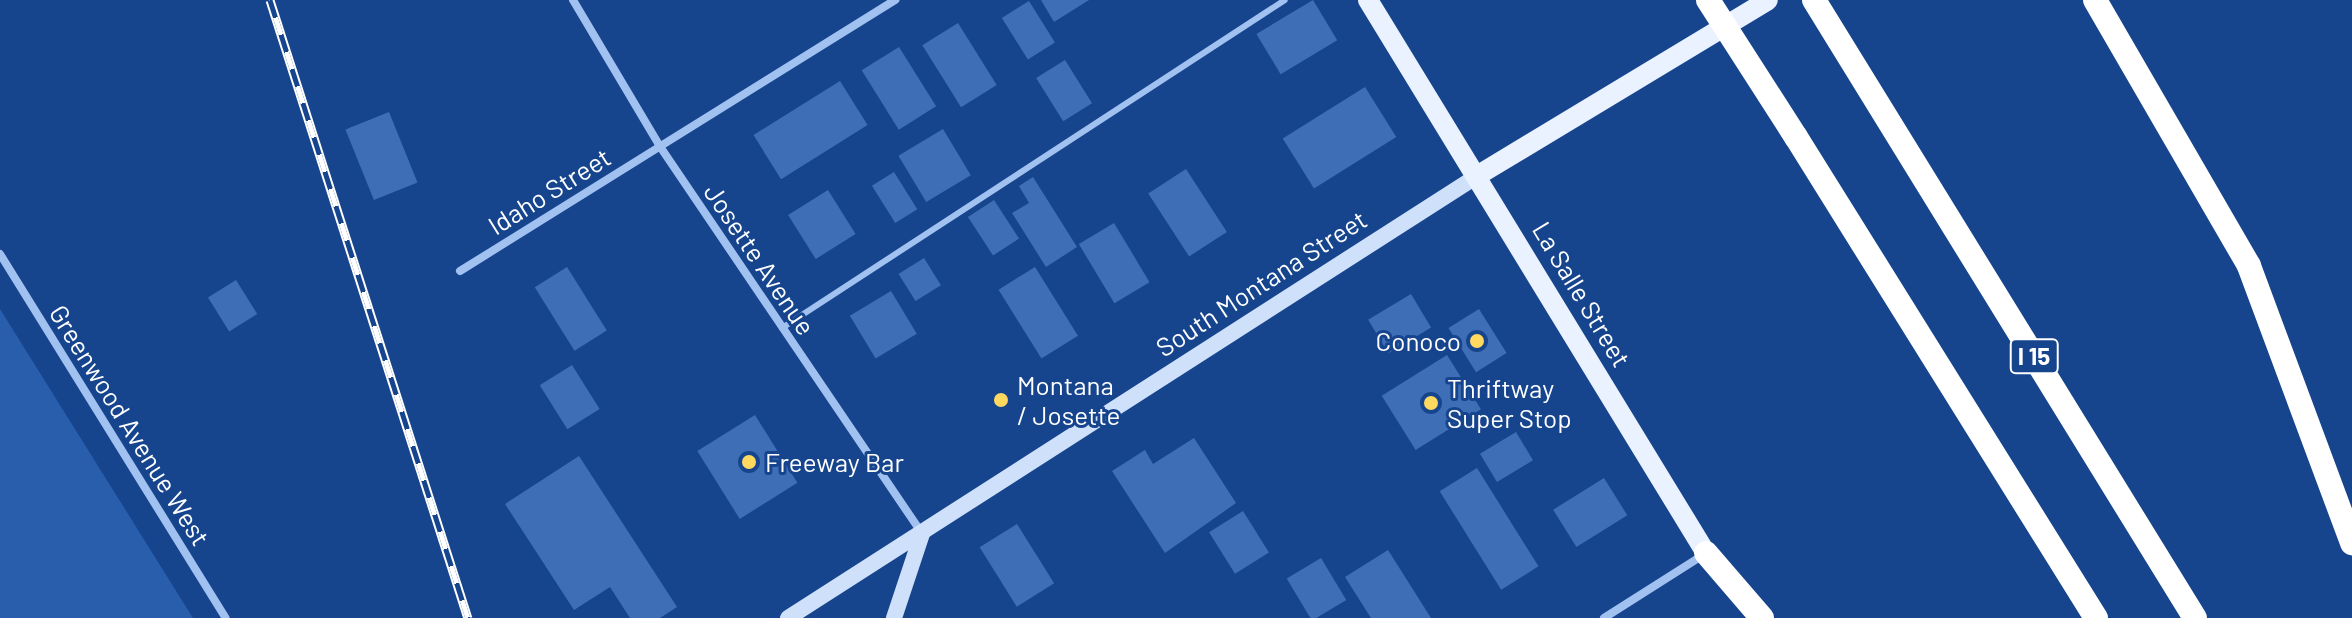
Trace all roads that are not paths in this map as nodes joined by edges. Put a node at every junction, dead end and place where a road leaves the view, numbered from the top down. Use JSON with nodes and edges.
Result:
{"nodes":[{"id":1,"x":573,"y":0,"type":"edge"},
{"id":2,"x":895,"y":0,"type":"edge"},
{"id":3,"x":1285,"y":0,"type":"edge"},
{"id":4,"x":1368,"y":0,"type":"edge"},
{"id":5,"x":1708,"y":0,"type":"edge"},
{"id":6,"x":1768,"y":0,"type":"edge"},
{"id":7,"x":1814,"y":0,"type":"edge"},
{"id":8,"x":2095,"y":0,"type":"edge"},
{"id":9,"x":659,"y":145,"type":"junction"},
{"id":10,"x":1480,"y":174,"type":"junction"},
{"id":11,"x":0,"y":254,"type":"edge"},
{"id":12,"x":460,"y":271,"type":"dead end"},
{"id":13,"x":782,"y":328,"type":"junction"},
{"id":14,"x":922,"y":534,"type":"junction"},
{"id":15,"x":2352,"y":543,"type":"edge"},
{"id":16,"x":1706,"y":553,"type":"junction"},
{"id":17,"x":226,"y":618,"type":"edge"},
{"id":18,"x":788,"y":618,"type":"edge"},
{"id":19,"x":894,"y":618,"type":"edge"},
{"id":20,"x":1604,"y":618,"type":"edge"},
{"id":21,"x":1746,"y":618,"type":"edge"},
{"id":22,"x":1762,"y":618,"type":"edge"},
{"id":23,"x":2096,"y":618,"type":"edge"},
{"id":24,"x":2195,"y":618,"type":"edge"}],
"edges":[{"from":1,"to":9,"type":"street","name":"Josette Avenue"},
{"from":2,"to":9,"type":"street","name":"Idaho Street"},
{"from":3,"to":13,"type":"lane"},
{"from":4,"to":10,"type":"main road","name":"La Salle Street"},
{"from":5,"to":23,"type":"highway","bridge":true},
{"from":6,"to":10,"type":"main road","name":"South Montana Street"},
{"from":7,"to":24,"type":"highway","number":"I 15"},
{"from":8,"to":15,"type":"highway"},
{"from":9,"to":12,"type":"street","name":"Idaho Street"},
{"from":9,"to":13,"type":"street","name":"Josette Avenue"},
{"from":10,"to":14,"type":"main road","name":"South Montana Street"},
{"from":10,"to":16,"type":"main road","name":"La Salle Street"},
{"from":11,"to":17,"type":"street","name":"Greenwood Avenue West"},
{"from":13,"to":14,"type":"street","name":"Josette Avenue"},
{"from":14,"to":18,"type":"main road","name":"South Montana Street"},
{"from":14,"to":19,"type":"main road"},
{"from":16,"to":20,"type":"street"},
{"from":16,"to":21,"type":"street","name":"La Salle Street"},
{"from":16,"to":22,"type":"highway"}]}
